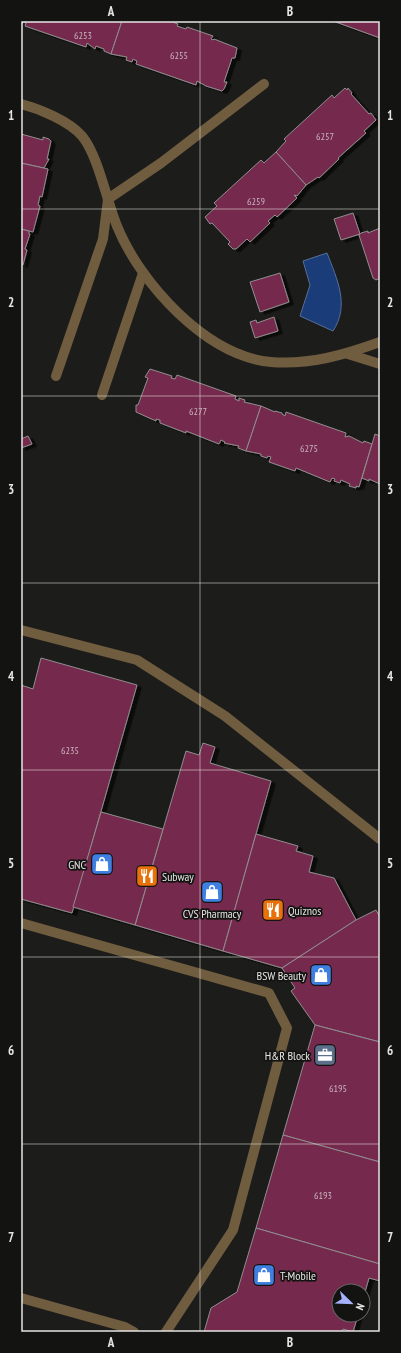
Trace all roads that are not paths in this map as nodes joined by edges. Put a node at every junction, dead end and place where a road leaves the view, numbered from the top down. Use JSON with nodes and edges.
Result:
{"nodes":[{"id":1,"x":264,"y":84,"type":"dead end"},
{"id":2,"x":21,"y":104,"type":"edge"},
{"id":3,"x":108,"y":198,"type":"junction"},
{"id":4,"x":143,"y":273,"type":"junction"},
{"id":5,"x":380,"y":342,"type":"edge"},
{"id":6,"x":348,"y":354,"type":"junction"},
{"id":7,"x":380,"y":364,"type":"edge"},
{"id":8,"x":56,"y":376,"type":"dead end"},
{"id":9,"x":102,"y":395,"type":"dead end"},
{"id":10,"x":21,"y":630,"type":"edge"},
{"id":11,"x":380,"y":840,"type":"edge"},
{"id":12,"x":21,"y":923,"type":"edge"},
{"id":13,"x":21,"y":1298,"type":"edge"},
{"id":14,"x":134,"y":1332,"type":"edge"},
{"id":15,"x":166,"y":1332,"type":"edge"}],
"edges":[{"from":1,"to":3,"type":"lane"},
{"from":2,"to":3,"type":"lane"},
{"from":3,"to":4,"type":"lane"},
{"from":3,"to":8,"type":"lane"},
{"from":4,"to":6,"type":"lane"},
{"from":4,"to":9,"type":"lane"},
{"from":5,"to":6,"type":"lane"},
{"from":6,"to":7,"type":"lane"},
{"from":10,"to":11,"type":"lane"},
{"from":12,"to":15,"type":"lane"},
{"from":13,"to":14,"type":"lane"}]}
